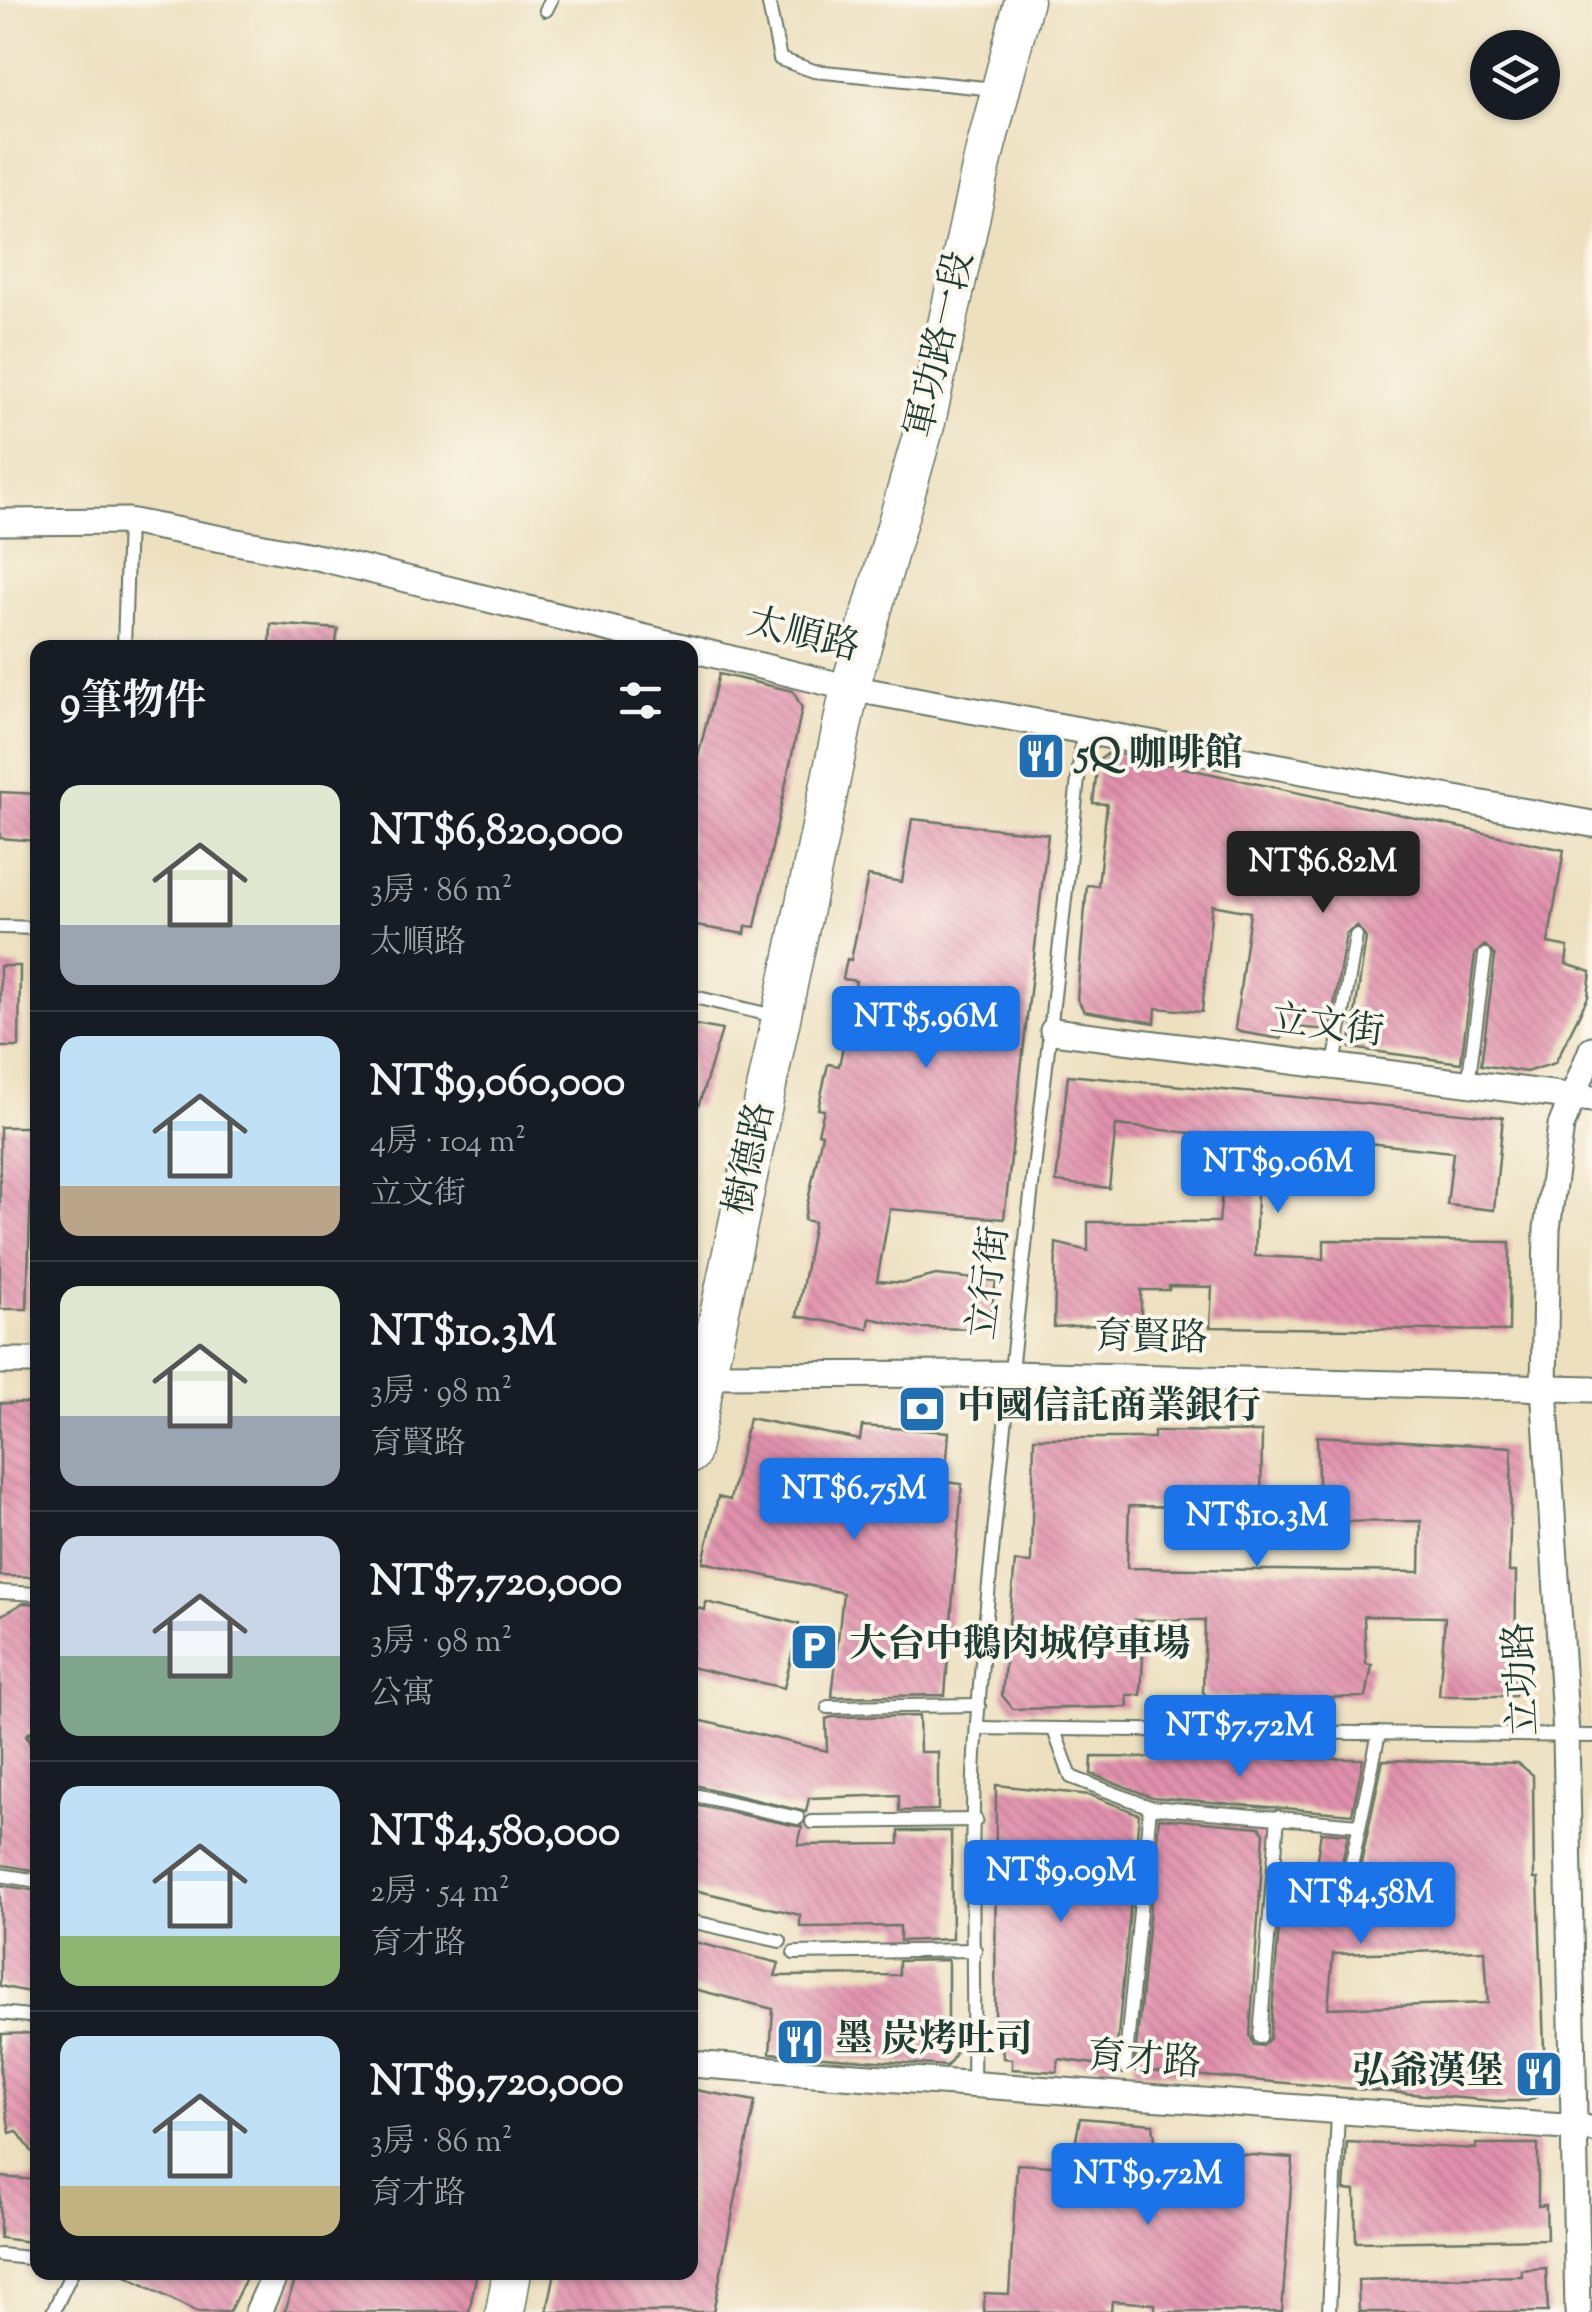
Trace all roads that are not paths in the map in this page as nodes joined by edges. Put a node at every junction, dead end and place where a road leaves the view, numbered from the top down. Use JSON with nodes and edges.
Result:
{"nodes":[{"id":1,"x":768,"y":0,"type":"edge"},
{"id":2,"x":1024,"y":0,"type":"edge"},
{"id":3,"x":999,"y":90,"type":"junction"},
{"id":4,"x":128,"y":521,"type":"junction"},
{"id":5,"x":0,"y":522,"type":"edge"},
{"id":6,"x":124,"y":640,"type":"edge"},
{"id":7,"x":656,"y":640,"type":"edge"},
{"id":8,"x":698,"y":650,"type":"edge"},
{"id":9,"x":850,"y":688,"type":"junction"},
{"id":10,"x":1083,"y":728,"type":"junction"},
{"id":11,"x":1592,"y":824,"type":"edge"},
{"id":12,"x":0,"y":927,"type":"edge"},
{"id":13,"x":30,"y":928,"type":"edge"},
{"id":14,"x":1356,"y":936,"type":"dead end"},
{"id":15,"x":1485,"y":955,"type":"dead end"},
{"id":16,"x":698,"y":998,"type":"edge"},
{"id":17,"x":781,"y":1018,"type":"junction"},
{"id":18,"x":1053,"y":1031,"type":"junction"},
{"id":19,"x":1592,"y":1050,"type":"edge"},
{"id":20,"x":1334,"y":1066,"type":"junction"},
{"id":21,"x":1468,"y":1084,"type":"junction"},
{"id":22,"x":1581,"y":1098,"type":"edge"},
{"id":23,"x":0,"y":1361,"type":"edge"},
{"id":24,"x":30,"y":1362,"type":"edge"},
{"id":25,"x":1010,"y":1374,"type":"junction"},
{"id":26,"x":699,"y":1375,"type":"edge"},
{"id":27,"x":1544,"y":1387,"type":"junction"},
{"id":28,"x":1592,"y":1389,"type":"edge"},
{"id":29,"x":0,"y":1592,"type":"edge"},
{"id":30,"x":30,"y":1594,"type":"edge"},
{"id":31,"x":979,"y":1706,"type":"junction"},
{"id":32,"x":828,"y":1707,"type":"dead end"},
{"id":33,"x":977,"y":1728,"type":"junction"},
{"id":34,"x":1054,"y":1730,"type":"junction"},
{"id":35,"x":1379,"y":1733,"type":"junction"},
{"id":36,"x":1579,"y":1735,"type":"edge"},
{"id":37,"x":698,"y":1796,"type":"edge"},
{"id":38,"x":1150,"y":1807,"type":"junction"},
{"id":39,"x":1278,"y":1818,"type":"junction"},
{"id":40,"x":976,"y":1820,"type":"junction"},
{"id":41,"x":1359,"y":1825,"type":"junction"},
{"id":42,"x":0,"y":1876,"type":"edge"},
{"id":43,"x":30,"y":1880,"type":"edge"},
{"id":44,"x":1345,"y":1895,"type":"dead end"},
{"id":45,"x":698,"y":1923,"type":"edge"},
{"id":46,"x":780,"y":1940,"type":"dead end"},
{"id":47,"x":975,"y":1950,"type":"junction"},
{"id":48,"x":794,"y":1953,"type":"dead end"},
{"id":49,"x":0,"y":2012,"type":"edge"},
{"id":50,"x":30,"y":2016,"type":"edge"},
{"id":51,"x":1260,"y":2037,"type":"dead end"},
{"id":52,"x":698,"y":2065,"type":"edge"},
{"id":53,"x":1125,"y":2068,"type":"dead end"},
{"id":54,"x":973,"y":2086,"type":"junction"},
{"id":55,"x":1338,"y":2114,"type":"junction"},
{"id":56,"x":1582,"y":2129,"type":"edge"},
{"id":57,"x":0,"y":2256,"type":"edge"},
{"id":58,"x":30,"y":2258,"type":"edge"},
{"id":59,"x":68,"y":2280,"type":"edge"},
{"id":60,"x":272,"y":2280,"type":"edge"},
{"id":61,"x":511,"y":2280,"type":"edge"},
{"id":62,"x":53,"y":2312,"type":"edge"},
{"id":63,"x":258,"y":2312,"type":"edge"},
{"id":64,"x":505,"y":2312,"type":"edge"},
{"id":65,"x":1330,"y":2312,"type":"edge"},
{"id":66,"x":1578,"y":2312,"type":"edge"}],
"edges":[{"from":1,"to":3,"type":"lane"},
{"from":2,"to":3,"type":"street","name":"軍功路一段"},
{"from":3,"to":9,"type":"street","name":"軍功路一段"},
{"from":4,"to":5,"type":"street","name":"太順路"},
{"from":4,"to":6,"type":"lane"},
{"from":4,"to":7,"type":"street","name":"太順路"},
{"from":8,"to":9,"type":"street","name":"太順路"},
{"from":9,"to":10,"type":"street","name":"太順路"},
{"from":9,"to":17,"type":"street","name":"樹德路"},
{"from":10,"to":11,"type":"street","name":"太順路"},
{"from":10,"to":18,"type":"lane","name":"立行街"},
{"from":12,"to":13,"type":"lane"},
{"from":14,"to":20,"type":"lane"},
{"from":15,"to":21,"type":"lane"},
{"from":16,"to":17,"type":"lane"},
{"from":17,"to":26,"type":"street","name":"樹德路"},
{"from":18,"to":20,"type":"street","name":"立文街"},
{"from":18,"to":25,"type":"lane","name":"立行街"},
{"from":19,"to":22,"type":"street","name":"立功路"},
{"from":20,"to":21,"type":"street","name":"立文街"},
{"from":21,"to":22,"type":"street","name":"立文街"},
{"from":22,"to":27,"type":"street","name":"立功路"},
{"from":23,"to":24,"type":"street"},
{"from":25,"to":26,"type":"street","name":"育賢路"},
{"from":25,"to":27,"type":"street","name":"育賢路"},
{"from":25,"to":31,"type":"lane","name":"立行街"},
{"from":27,"to":28,"type":"street","name":"育賢路"},
{"from":27,"to":36,"type":"street","name":"立功路"},
{"from":29,"to":30,"type":"lane"},
{"from":31,"to":32,"type":"lane"},
{"from":31,"to":33,"type":"lane","name":"立行街"},
{"from":33,"to":34,"type":"lane"},
{"from":33,"to":40,"type":"lane","name":"立行街"},
{"from":34,"to":35,"type":"lane"},
{"from":34,"to":38,"type":"lane"},
{"from":35,"to":36,"type":"lane"},
{"from":35,"to":41,"type":"lane"},
{"from":36,"to":56,"type":"street","name":"立功路"},
{"from":37,"to":40,"type":"lane"},
{"from":38,"to":39,"type":"lane"},
{"from":38,"to":53,"type":"lane"},
{"from":39,"to":41,"type":"lane"},
{"from":39,"to":51,"type":"lane"},
{"from":40,"to":47,"type":"lane","name":"立行街"},
{"from":41,"to":44,"type":"lane"},
{"from":42,"to":43,"type":"lane"},
{"from":45,"to":46,"type":"lane"},
{"from":47,"to":48,"type":"lane"},
{"from":47,"to":54,"type":"lane","name":"立行街"},
{"from":49,"to":50,"type":"lane"},
{"from":52,"to":54,"type":"street","name":"育才路"},
{"from":54,"to":55,"type":"street","name":"育才路"},
{"from":55,"to":56,"type":"street","name":"育才路"},
{"from":55,"to":65,"type":"lane"},
{"from":56,"to":66,"type":"street","name":"立功路"},
{"from":57,"to":58,"type":"lane"},
{"from":59,"to":62,"type":"lane"},
{"from":60,"to":63,"type":"street"},
{"from":61,"to":64,"type":"street"}]}
